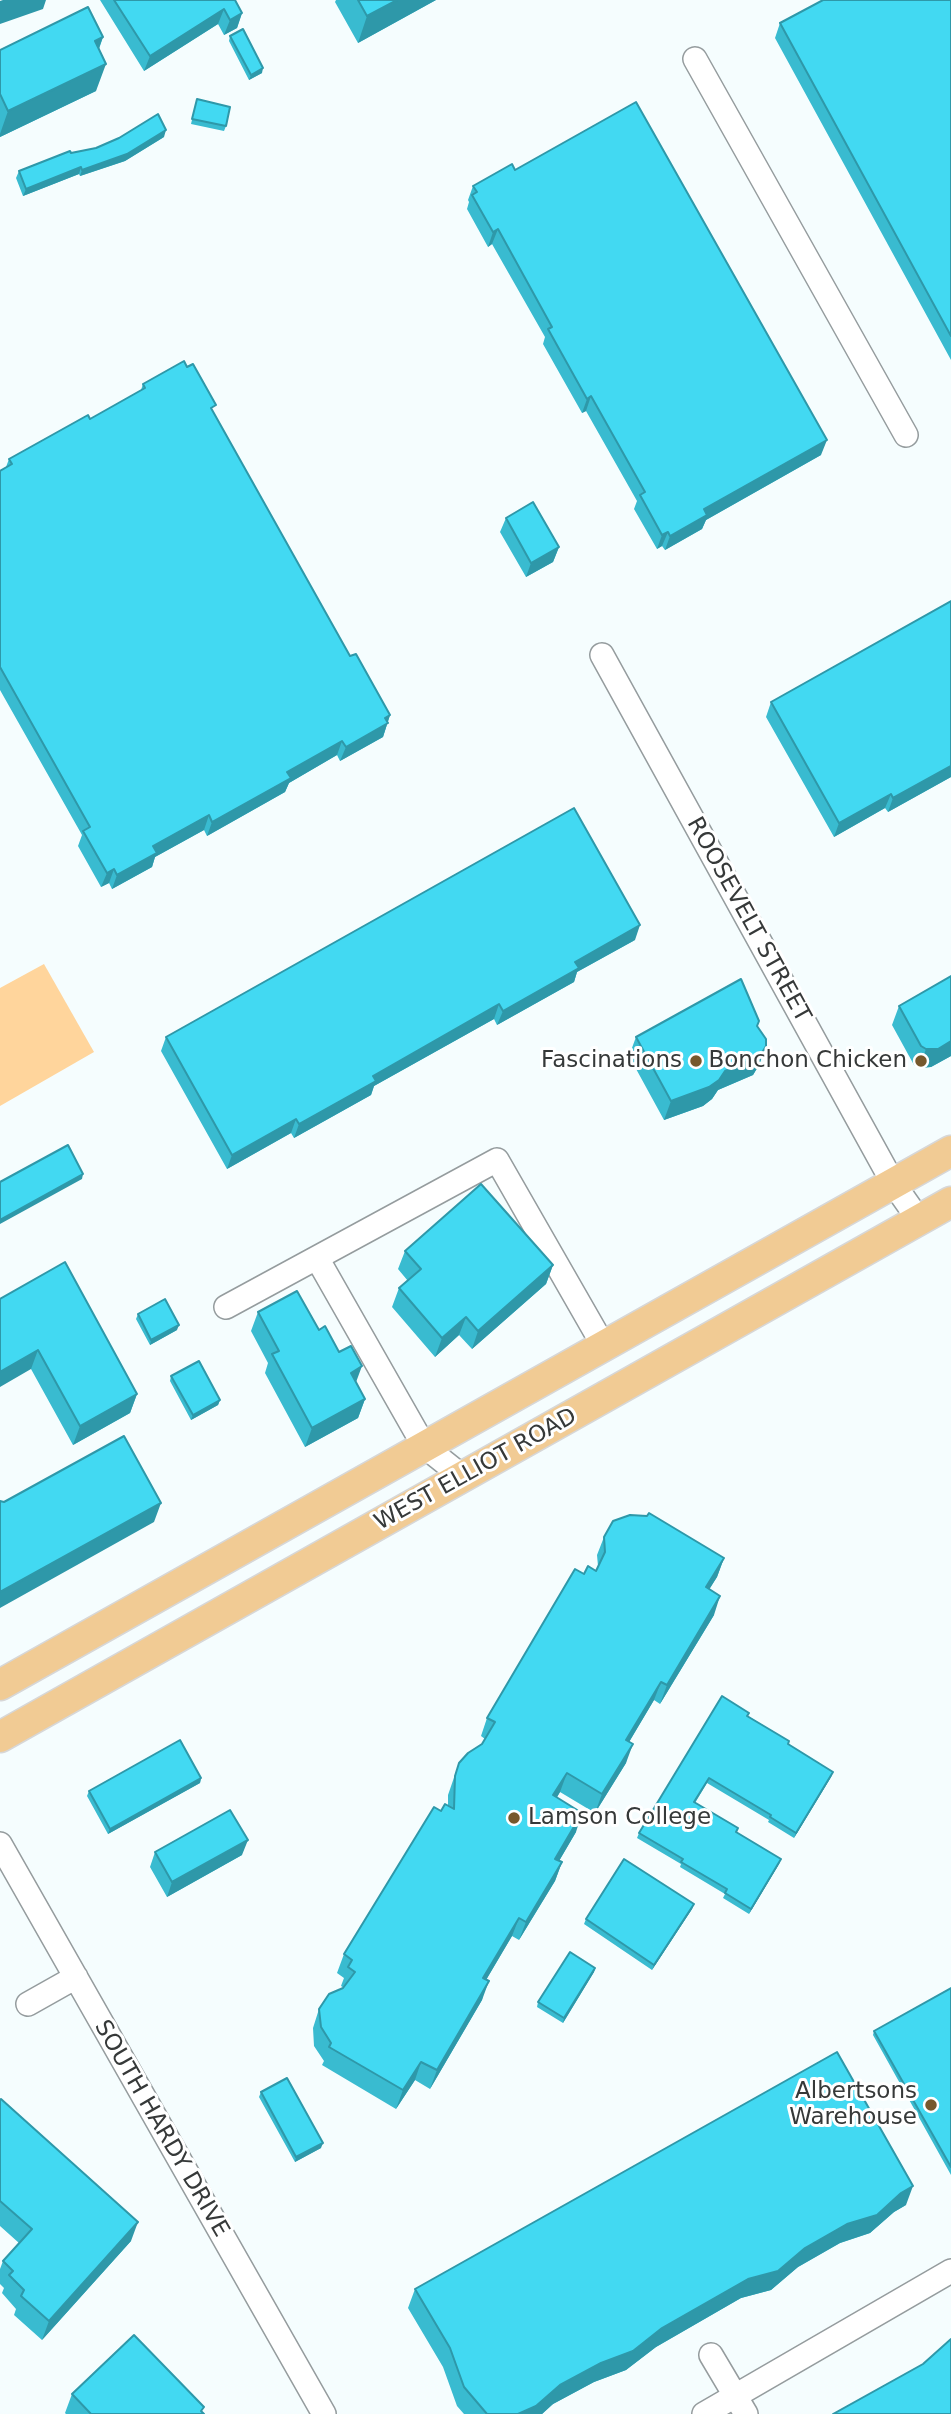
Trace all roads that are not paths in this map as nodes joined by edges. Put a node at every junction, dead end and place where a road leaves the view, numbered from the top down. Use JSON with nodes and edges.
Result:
{"nodes":[{"id":1,"x":695,"y":59,"type":"dead end"},
{"id":2,"x":906,"y":435,"type":"dead end"},
{"id":3,"x":601,"y":655,"type":"dead end"},
{"id":4,"x":951,"y":1151,"type":"edge"},
{"id":5,"x":893,"y":1183,"type":"junction"},
{"id":6,"x":951,"y":1202,"type":"edge"},
{"id":7,"x":919,"y":1220,"type":"junction"},
{"id":8,"x":317,"y":1258,"type":"junction"},
{"id":9,"x":226,"y":1307,"type":"dead end"},
{"id":10,"x":603,"y":1345,"type":"junction"},
{"id":11,"x":424,"y":1446,"type":"junction"},
{"id":12,"x":463,"y":1477,"type":"junction"},
{"id":13,"x":0,"y":1685,"type":"edge"},
{"id":14,"x":0,"y":1737,"type":"edge"},
{"id":15,"x":0,"y":1844,"type":"edge"},
{"id":16,"x":76,"y":1977,"type":"junction"},
{"id":17,"x":28,"y":2004,"type":"dead end"},
{"id":18,"x":951,"y":2271,"type":"edge"},
{"id":19,"x":711,"y":2355,"type":"dead end"},
{"id":20,"x":741,"y":2405,"type":"edge"},
{"id":21,"x":324,"y":2414,"type":"edge"},
{"id":22,"x":704,"y":2414,"type":"edge"}],
"edges":[{"from":1,"to":2,"type":"street"},
{"from":3,"to":5,"type":"street","name":"ROOSEVELT STREET"},
{"from":4,"to":5,"type":"main road","name":"WEST ELLIOT ROAD"},
{"from":5,"to":7,"type":"street","name":"ROOSEVELT STREET"},
{"from":5,"to":10,"type":"main road","name":"WEST ELLIOT ROAD"},
{"from":6,"to":7,"type":"main road","name":"WEST ELLIOT ROAD"},
{"from":7,"to":12,"type":"main road","name":"WEST ELLIOT ROAD"},
{"from":8,"to":9,"type":"street"},
{"from":8,"to":10,"type":"street"},
{"from":8,"to":11,"type":"street"},
{"from":10,"to":11,"type":"main road","name":"WEST ELLIOT ROAD"},
{"from":11,"to":12,"type":"street"},
{"from":11,"to":13,"type":"main road","name":"WEST ELLIOT ROAD"},
{"from":12,"to":14,"type":"main road","name":"WEST ELLIOT ROAD"},
{"from":15,"to":16,"type":"street","name":"SOUTH HARDY DRIVE"},
{"from":16,"to":17,"type":"street"},
{"from":16,"to":21,"type":"street","name":"SOUTH HARDY DRIVE"},
{"from":18,"to":20,"type":"street"},
{"from":19,"to":20,"type":"street"},
{"from":20,"to":22,"type":"street"}]}
